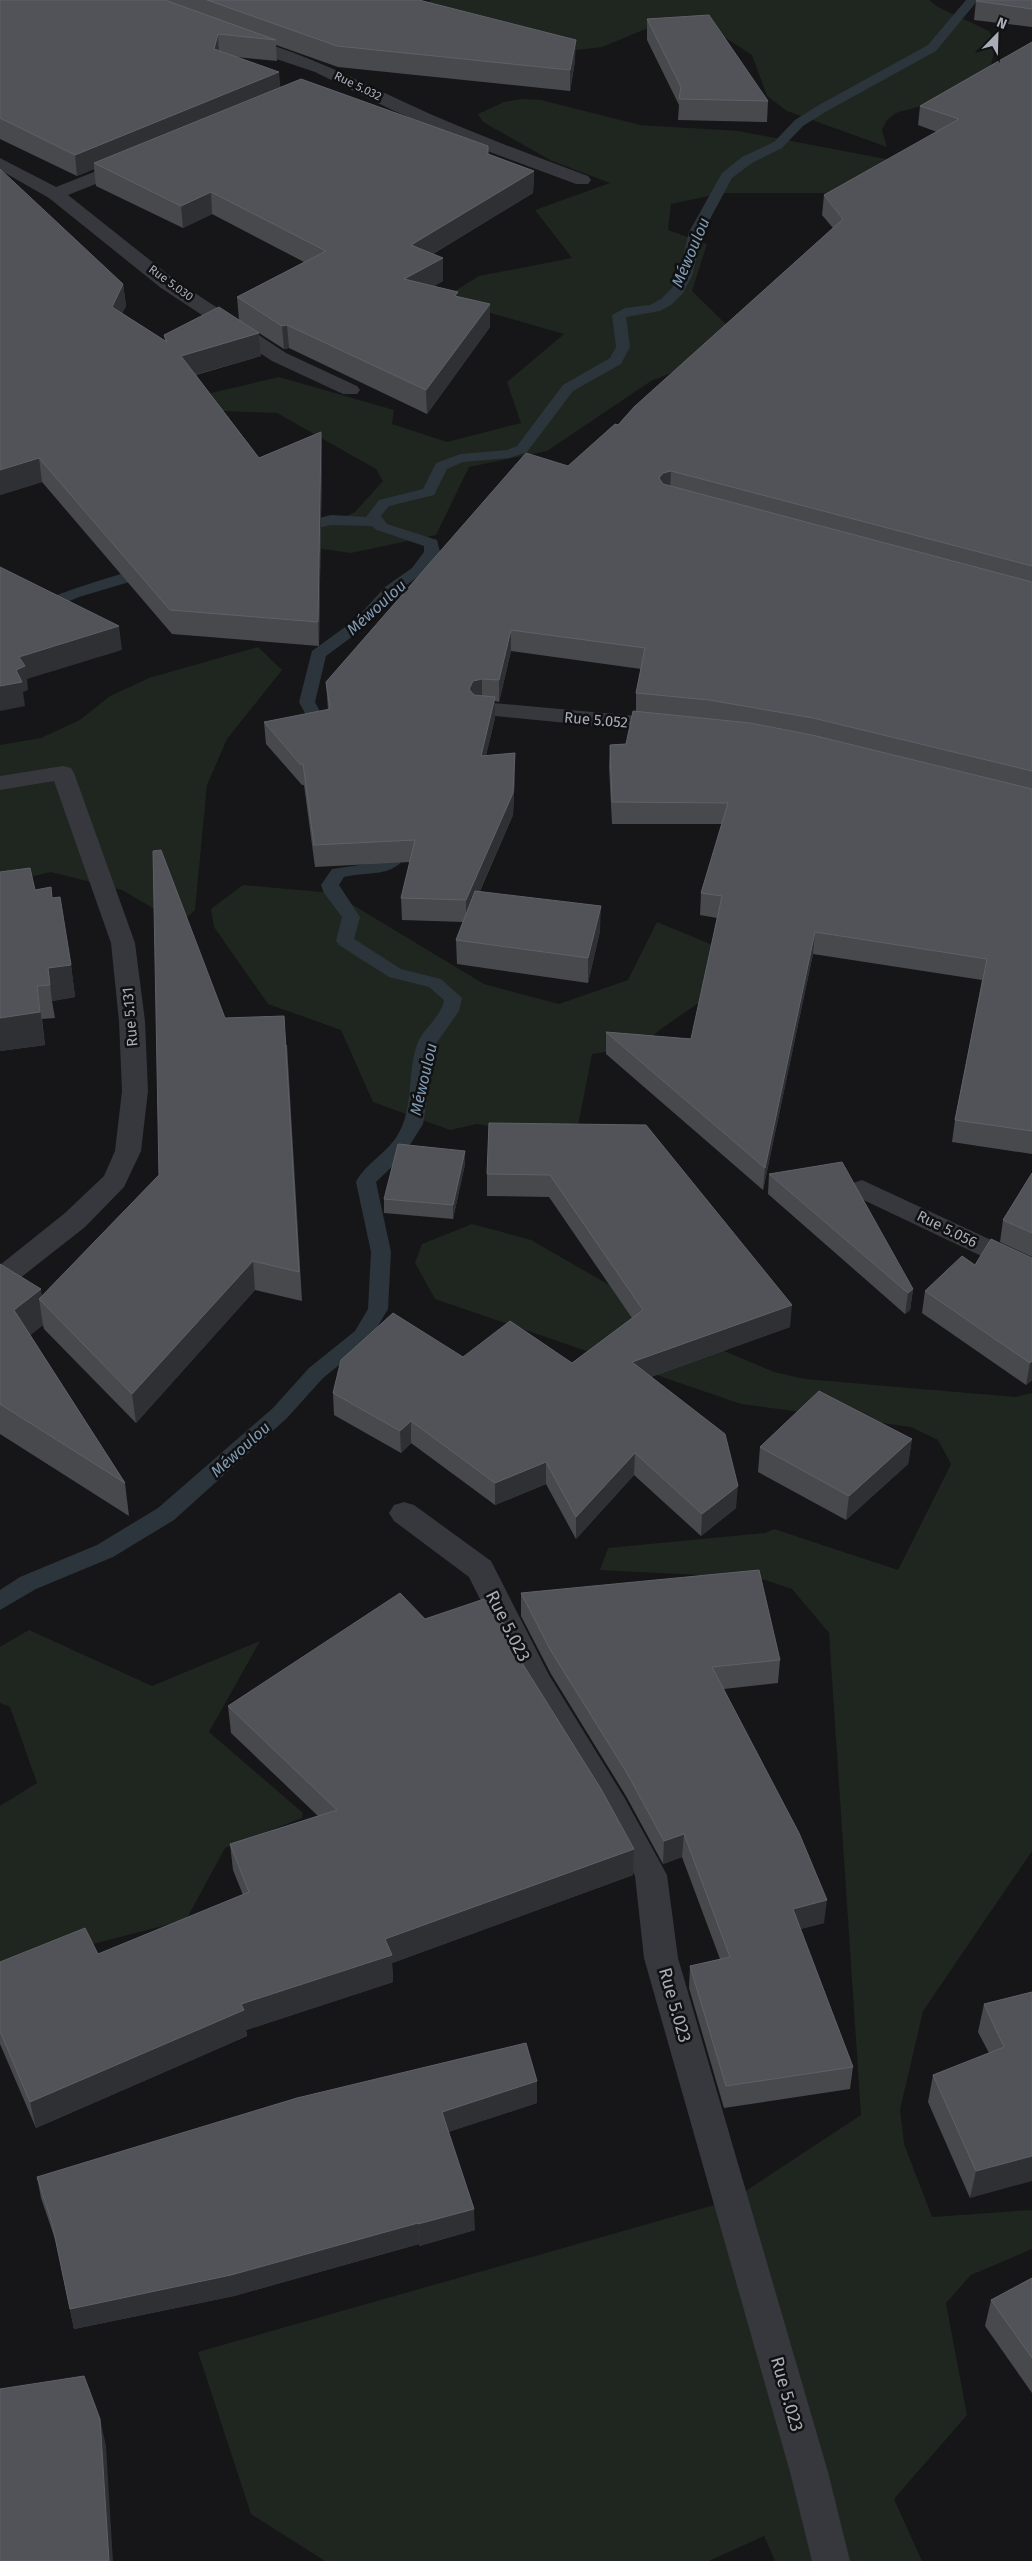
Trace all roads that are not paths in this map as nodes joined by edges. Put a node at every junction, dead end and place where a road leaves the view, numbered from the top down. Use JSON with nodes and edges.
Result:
{"nodes":[{"id":1,"x":229,"y":36,"type":"edge"},
{"id":2,"x":341,"y":77,"type":"junction"},
{"id":3,"x":317,"y":87,"type":"edge"},
{"id":4,"x":146,"y":158,"type":"edge"},
{"id":5,"x":0,"y":163,"type":"edge"},
{"id":6,"x":582,"y":180,"type":"dead end"},
{"id":7,"x":55,"y":194,"type":"junction"},
{"id":8,"x":350,"y":390,"type":"dead end"},
{"id":9,"x":482,"y":709,"type":"edge"},
{"id":10,"x":689,"y":728,"type":"edge"},
{"id":11,"x":0,"y":783,"type":"edge"},
{"id":12,"x":862,"y":1189,"type":"dead end"},
{"id":13,"x":1032,"y":1270,"type":"edge"},
{"id":14,"x":0,"y":1279,"type":"edge"},
{"id":15,"x":404,"y":1512,"type":"dead end"},
{"id":16,"x":831,"y":2561,"type":"edge"}],
"edges":[{"from":1,"to":2,"type":"street","name":"Rue 5.032"},
{"from":2,"to":3,"type":"street"},
{"from":2,"to":6,"type":"street","name":"Rue 5.032"},
{"from":4,"to":7,"type":"street"},
{"from":5,"to":7,"type":"street","name":"Rue 5.030"},
{"from":7,"to":8,"type":"street","name":"Rue 5.030"},
{"from":9,"to":10,"type":"street","name":"Rue 5.052"},
{"from":11,"to":14,"type":"street","name":"Rue 5.131"},
{"from":12,"to":13,"type":"street","name":"Rue 5.056"},
{"from":15,"to":16,"type":"street","name":"Rue 5.023"}]}
